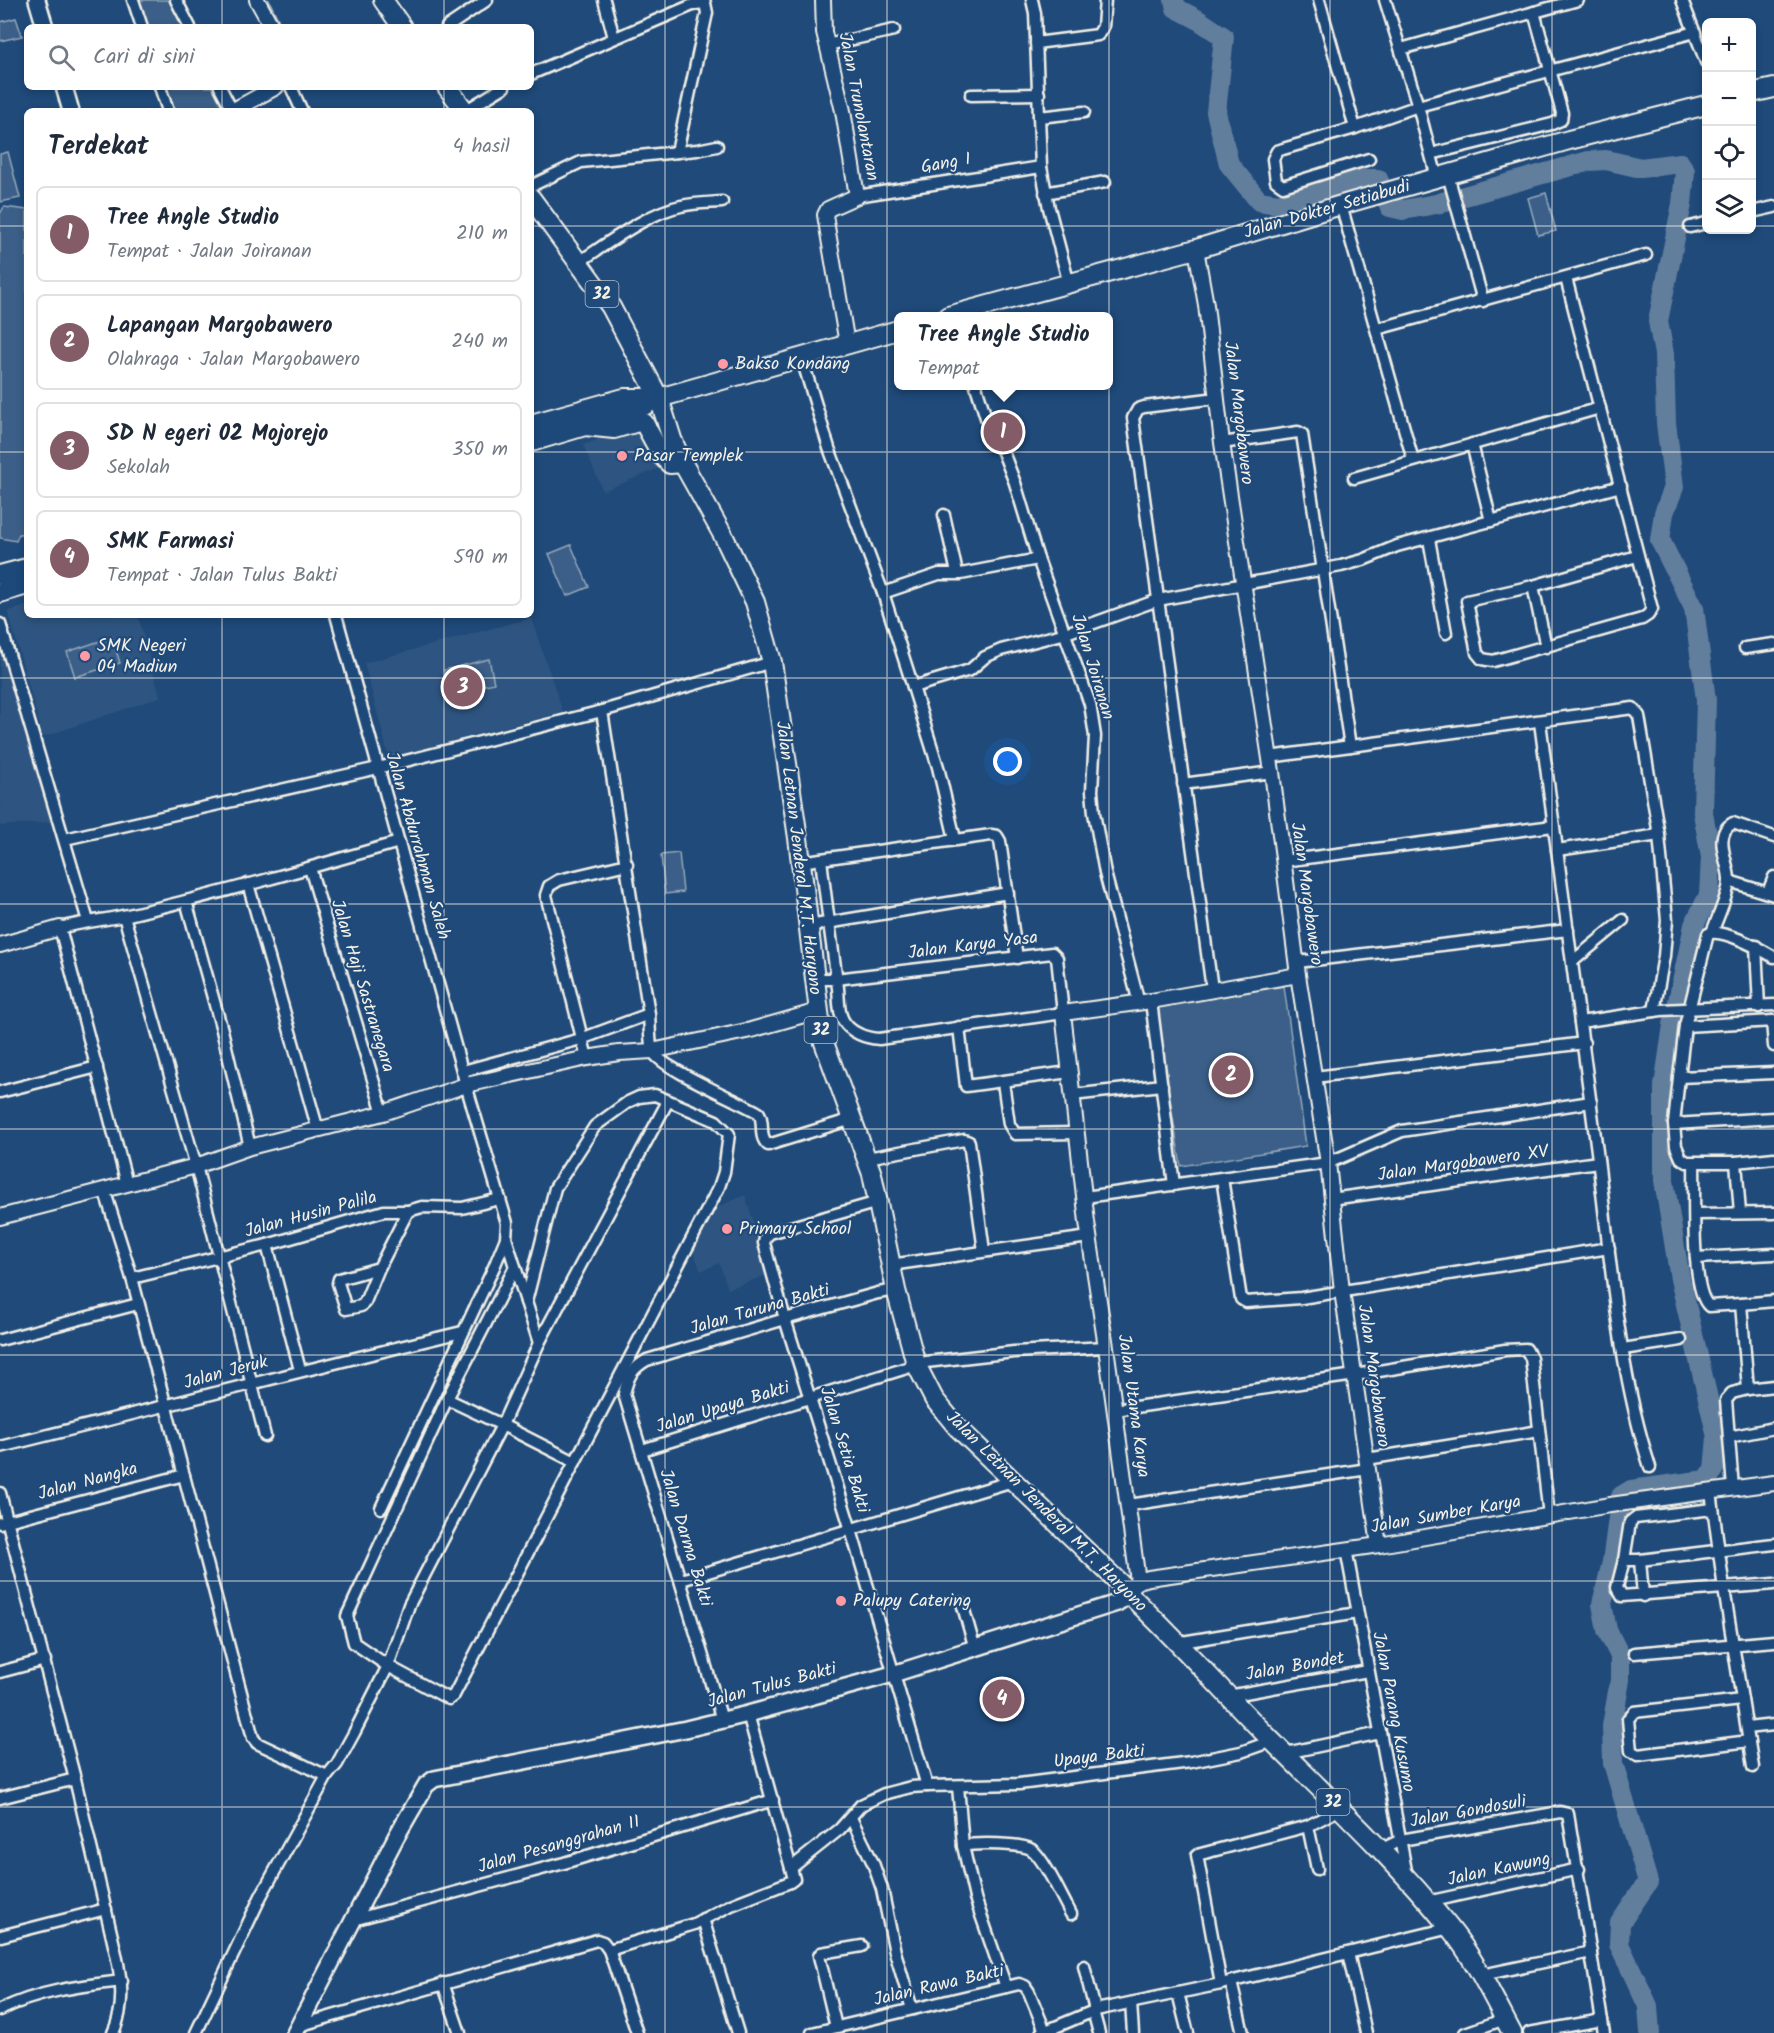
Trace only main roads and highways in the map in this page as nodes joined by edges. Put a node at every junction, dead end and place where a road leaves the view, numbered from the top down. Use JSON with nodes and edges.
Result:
{"nodes":[{"id":1,"x":37,"y":0,"type":"edge"},
{"id":2,"x":382,"y":0,"type":"edge"},
{"id":3,"x":44,"y":24,"type":"edge"},
{"id":4,"x":399,"y":24,"type":"edge"},
{"id":5,"x":65,"y":90,"type":"edge"},
{"id":6,"x":449,"y":90,"type":"edge"},
{"id":7,"x":1773,"y":91,"type":"edge"},
{"id":8,"x":1756,"y":93,"type":"edge"},
{"id":9,"x":1702,"y":106,"type":"edge"},
{"id":10,"x":70,"y":108,"type":"edge"},
{"id":11,"x":463,"y":108,"type":"edge"},
{"id":12,"x":534,"y":202,"type":"edge"},
{"id":13,"x":969,"y":312,"type":"edge"},
{"id":14,"x":894,"y":331,"type":"edge"},
{"id":15,"x":659,"y":398,"type":"junction"},
{"id":16,"x":534,"y":423,"type":"edge"},
{"id":17,"x":585,"y":426,"type":"junction"},
{"id":18,"x":534,"y":441,"type":"edge"},
{"id":19,"x":683,"y":463,"type":"junction"},
{"id":20,"x":24,"y":569,"type":"edge"},
{"id":21,"x":0,"y":575,"type":"edge"},
{"id":22,"x":24,"y":586,"type":"edge"},
{"id":23,"x":0,"y":592,"type":"edge"},
{"id":24,"x":1133,"y":1586,"type":"junction"},
{"id":25,"x":1509,"y":2026,"type":"edge"},
{"id":26,"x":297,"y":2030,"type":"edge"}],
"edges":[{"from":1,"to":3,"type":"main road"},
{"from":2,"to":4,"type":"main road"},
{"from":5,"to":10,"type":"main road"},
{"from":6,"to":11,"type":"main road"},
{"from":7,"to":8,"type":"main road"},
{"from":9,"to":13,"type":"main road","name":"Jalan Dokter Setiabudi"},
{"from":12,"to":15,"type":"main road","number":"32"},
{"from":14,"to":15,"type":"main road"},
{"from":15,"to":16,"type":"main road"},
{"from":15,"to":17,"type":"main road"},
{"from":15,"to":19,"type":"main road","name":"Jalan Letnan Jenderal M.T. Haryono","number":"32"},
{"from":17,"to":18,"type":"main road"},
{"from":17,"to":19,"type":"main road"},
{"from":19,"to":24,"type":"main road","name":"Jalan Letnan Jenderal M.T. Haryono","number":"32"},
{"from":20,"to":21,"type":"main road"},
{"from":22,"to":23,"type":"main road"},
{"from":24,"to":25,"type":"main road","name":"Jalan Letnan Jenderal M.T. Haryono","number":"32"},
{"from":24,"to":26,"type":"main road","name":"Jalan Tulus Bakti"}]}
